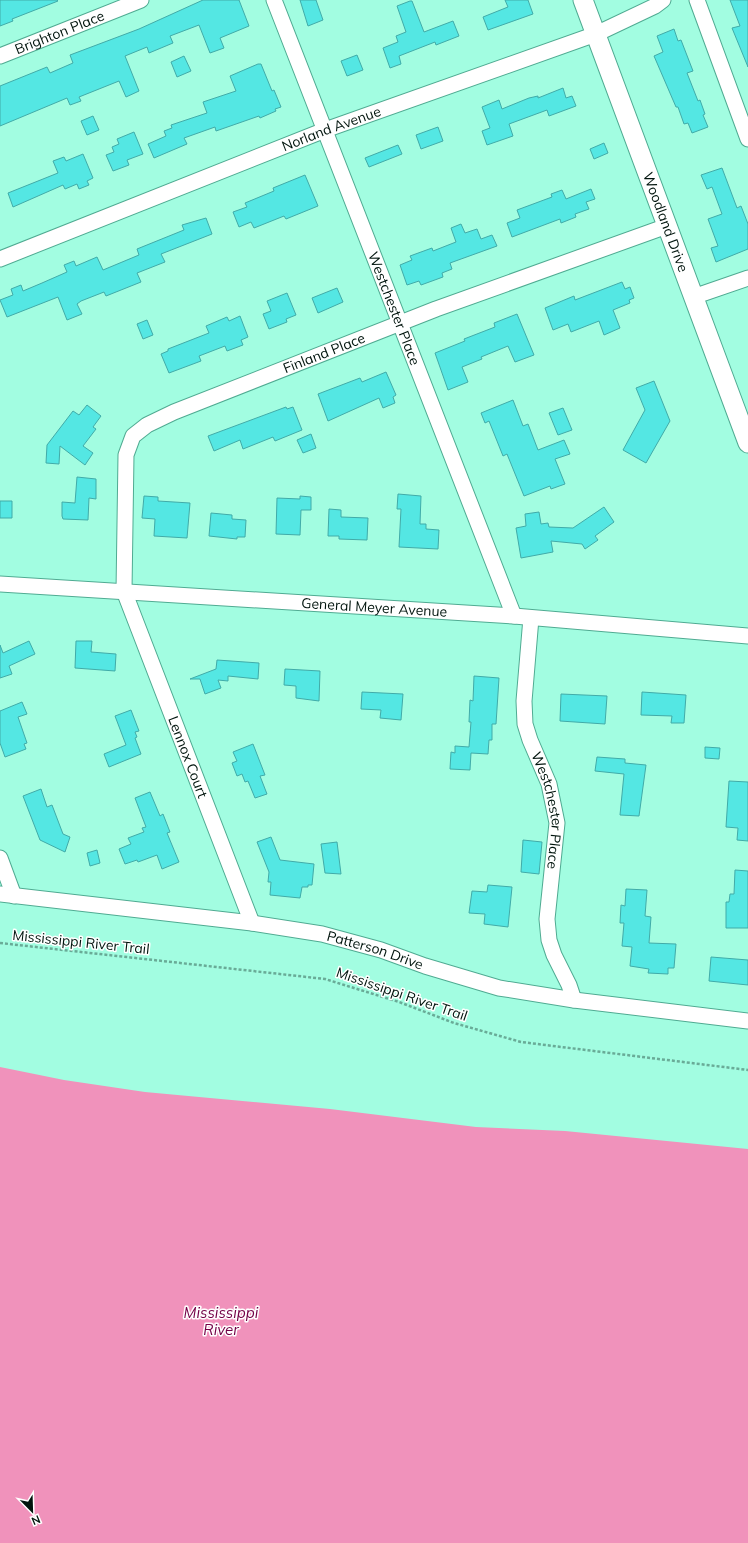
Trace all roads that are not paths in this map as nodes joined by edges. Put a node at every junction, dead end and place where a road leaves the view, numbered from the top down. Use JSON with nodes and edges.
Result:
{"nodes":[{"id":1,"x":141,"y":0,"type":"edge"},
{"id":2,"x":274,"y":0,"type":"edge"},
{"id":3,"x":584,"y":0,"type":"edge"},
{"id":4,"x":663,"y":0,"type":"edge"},
{"id":5,"x":697,"y":0,"type":"edge"},
{"id":6,"x":596,"y":34,"type":"junction"},
{"id":7,"x":0,"y":56,"type":"edge"},
{"id":8,"x":744,"y":114,"type":"edge"},
{"id":9,"x":325,"y":130,"type":"junction"},
{"id":10,"x":748,"y":139,"type":"edge"},
{"id":11,"x":667,"y":226,"type":"junction"},
{"id":12,"x":0,"y":259,"type":"edge"},
{"id":13,"x":748,"y":278,"type":"edge"},
{"id":14,"x":693,"y":297,"type":"junction"},
{"id":15,"x":400,"y":324,"type":"junction"},
{"id":16,"x":748,"y":443,"type":"edge"},
{"id":17,"x":0,"y":584,"type":"edge"},
{"id":18,"x":124,"y":591,"type":"junction"},
{"id":19,"x":514,"y":616,"type":"junction"},
{"id":20,"x":531,"y":618,"type":"junction"},
{"id":21,"x":748,"y":636,"type":"edge"},
{"id":22,"x":0,"y":858,"type":"edge"},
{"id":23,"x":7,"y":895,"type":"edge"},
{"id":24,"x":252,"y":923,"type":"junction"},
{"id":25,"x":574,"y":1000,"type":"junction"},
{"id":26,"x":748,"y":1021,"type":"edge"}],
"edges":[{"from":1,"to":7,"type":"street","name":"Brighton Place"},
{"from":2,"to":9,"type":"street","name":"Westchester Place"},
{"from":3,"to":6,"type":"main road","name":"Woodland Drive"},
{"from":4,"to":6,"type":"street","name":"Norland Avenue"},
{"from":5,"to":8,"type":"street"},
{"from":6,"to":9,"type":"street","name":"Norland Avenue"},
{"from":6,"to":11,"type":"main road","name":"Woodland Drive"},
{"from":8,"to":10,"type":"street"},
{"from":9,"to":12,"type":"street","name":"Norland Avenue"},
{"from":9,"to":15,"type":"street","name":"Westchester Place"},
{"from":11,"to":14,"type":"main road","name":"Woodland Drive"},
{"from":11,"to":15,"type":"street","name":"Finland Place"},
{"from":13,"to":14,"type":"street"},
{"from":14,"to":16,"type":"main road","name":"Woodland Drive"},
{"from":15,"to":18,"type":"street","name":"Finland Place"},
{"from":15,"to":19,"type":"street","name":"Westchester Place"},
{"from":17,"to":18,"type":"street","name":"General Meyer Avenue"},
{"from":18,"to":19,"type":"street","name":"General Meyer Avenue"},
{"from":18,"to":24,"type":"street","name":"Lennox Court"},
{"from":19,"to":20,"type":"street","name":"General Meyer Avenue"},
{"from":20,"to":21,"type":"street","name":"General Meyer Avenue"},
{"from":20,"to":25,"type":"street","name":"Westchester Place"},
{"from":22,"to":23,"type":"street"},
{"from":23,"to":24,"type":"street","name":"Patterson Drive"},
{"from":24,"to":25,"type":"street","name":"Patterson Drive"},
{"from":25,"to":26,"type":"street","name":"Patterson Drive"}]}
